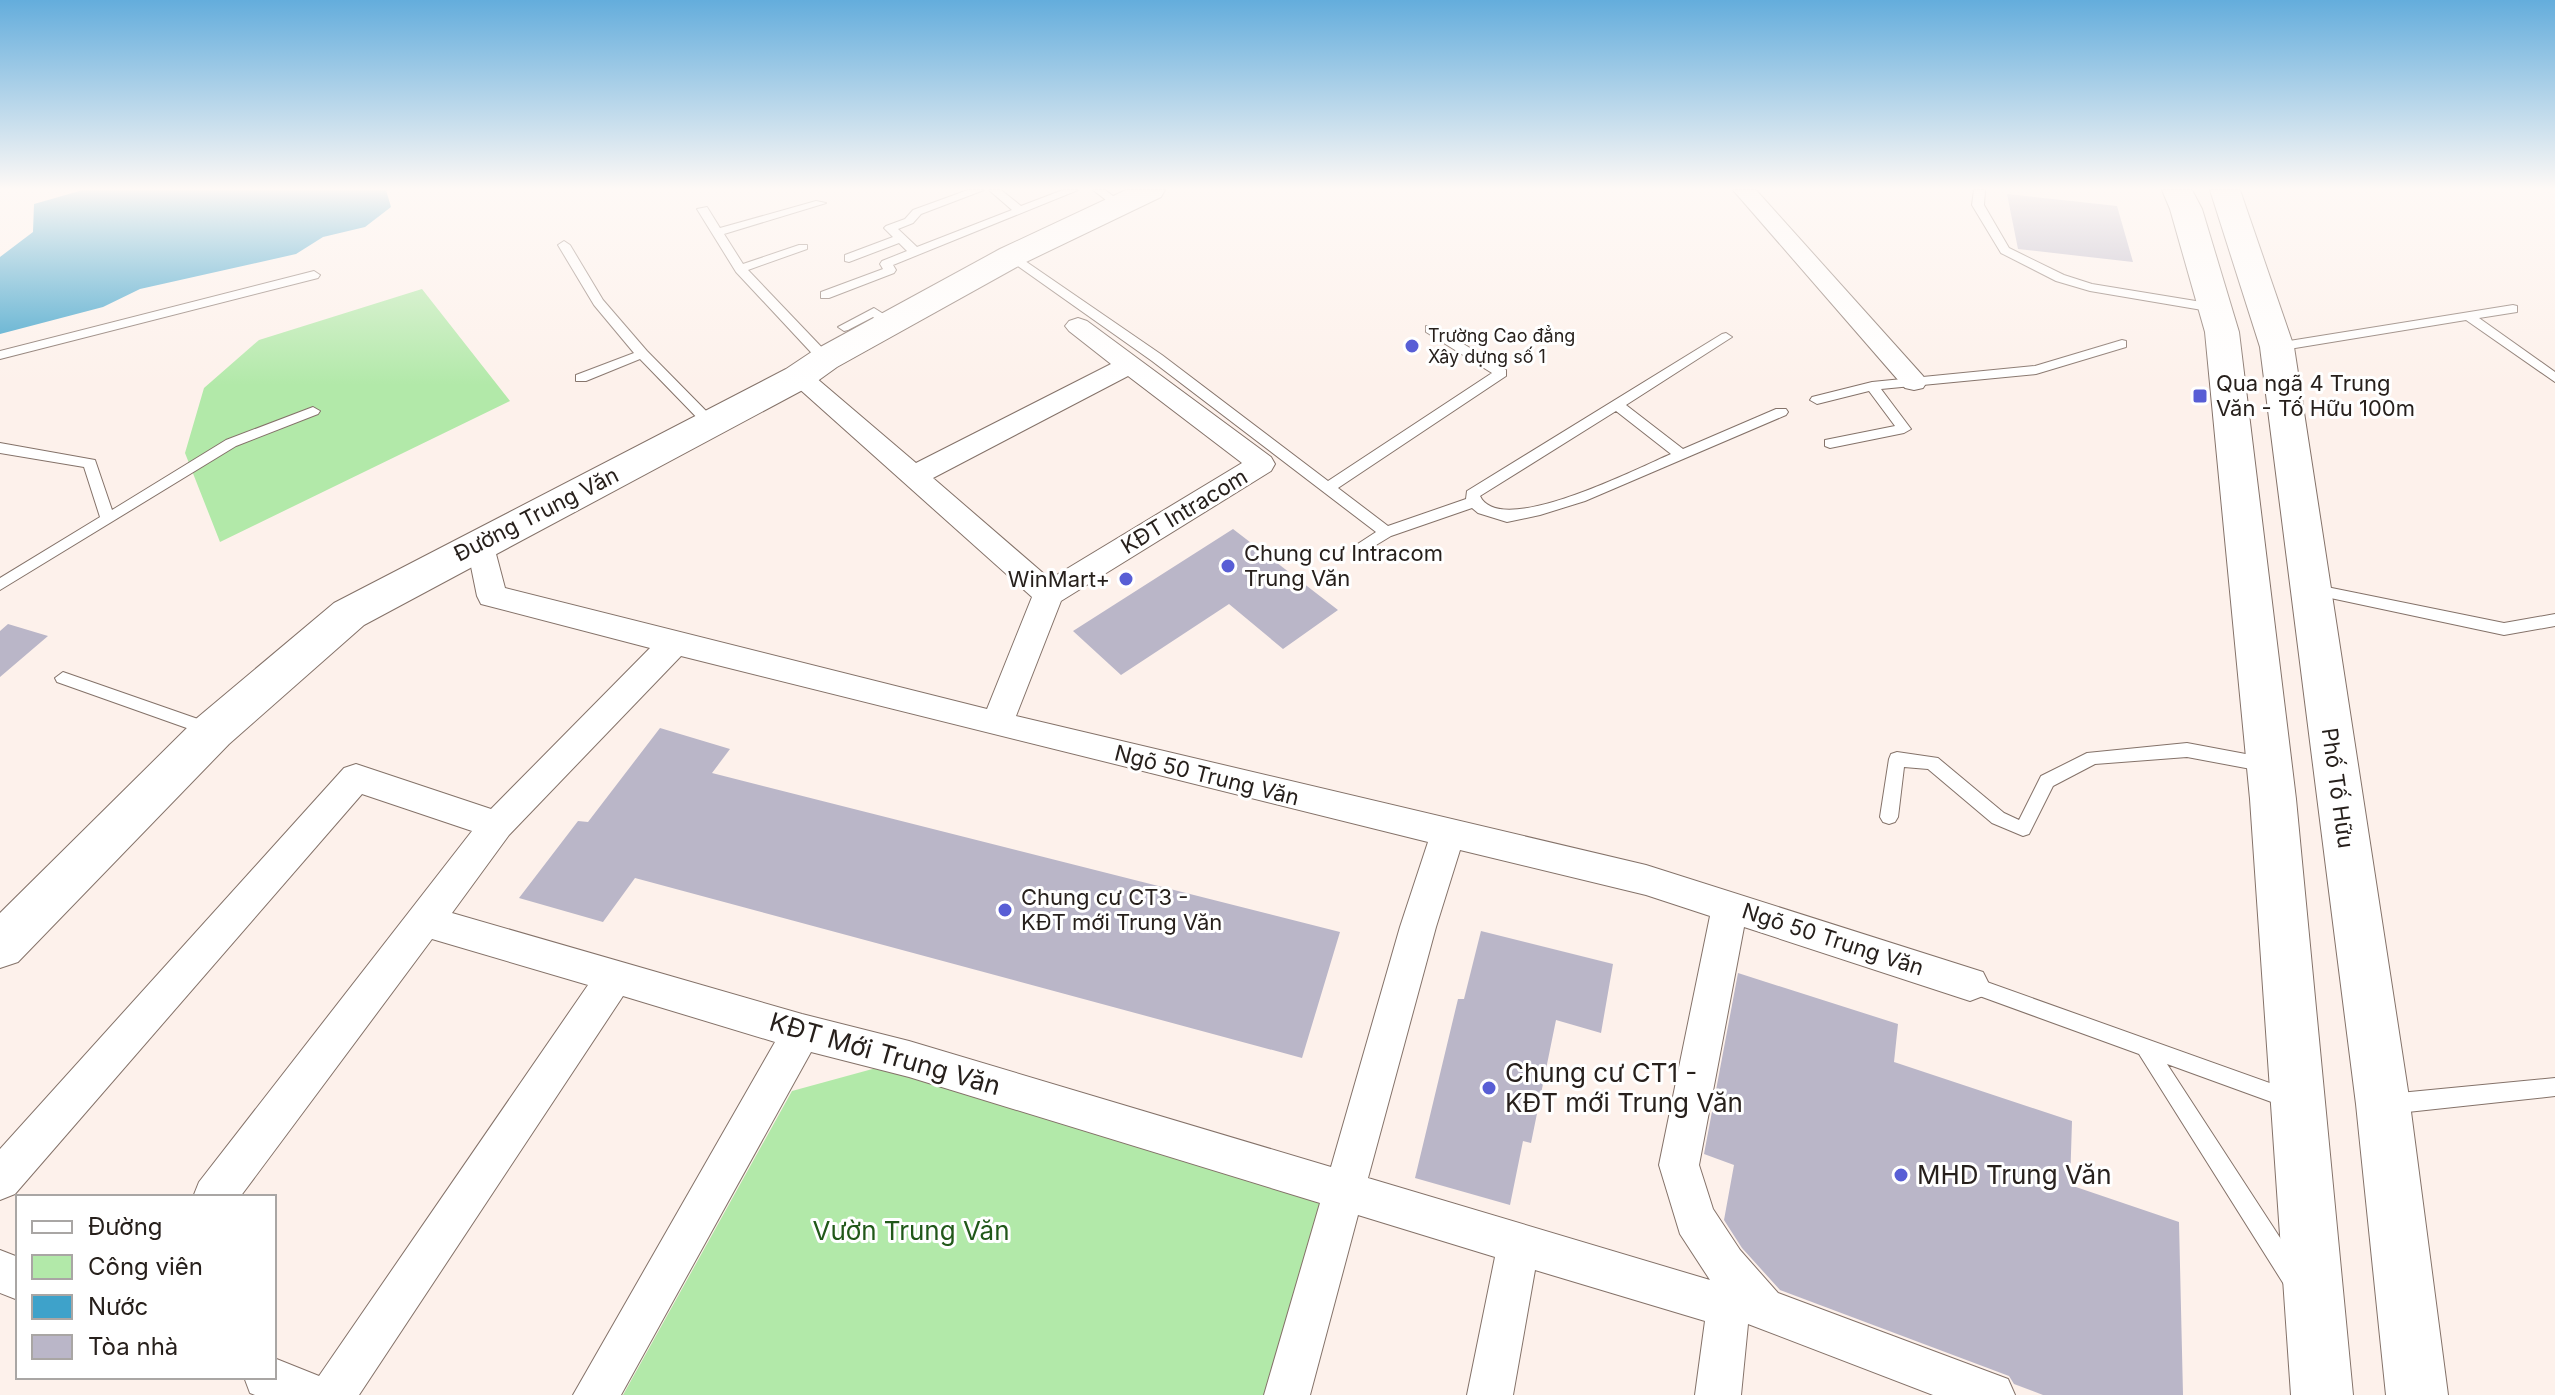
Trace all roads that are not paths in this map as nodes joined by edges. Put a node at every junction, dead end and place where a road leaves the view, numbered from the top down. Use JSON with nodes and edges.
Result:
{"nodes":[{"id":1,"x":570,"y":255,"type":"edge"},
{"id":2,"x":732,"y":255,"type":"edge"},
{"id":3,"x":780,"y":255,"type":"edge"},
{"id":4,"x":856,"y":255,"type":"edge"},
{"id":5,"x":908,"y":255,"type":"edge"},
{"id":6,"x":1802,"y":255,"type":"edge"},
{"id":7,"x":2015,"y":255,"type":"edge"},
{"id":8,"x":2198,"y":255,"type":"edge"},
{"id":9,"x":2247,"y":255,"type":"edge"},
{"id":10,"x":1012,"y":256,"type":"joint"},
{"id":11,"x":849,"y":258,"type":"dead end"},
{"id":12,"x":740,"y":269,"type":"junction"},
{"id":13,"x":314,"y":275,"type":"dead end"},
{"id":14,"x":825,"y":295,"type":"dead end"},
{"id":15,"x":2214,"y":308,"type":"junction"},
{"id":16,"x":2513,"y":309,"type":"dead end"},
{"id":17,"x":2468,"y":316,"type":"junction"},
{"id":18,"x":1078,"y":326,"type":"dead end"},
{"id":19,"x":1430,"y":329,"type":"dead end"},
{"id":20,"x":1726,"y":337,"type":"dead end"},
{"id":21,"x":2122,"y":344,"type":"dead end"},
{"id":22,"x":2277,"y":347,"type":"junction"},
{"id":23,"x":642,"y":354,"type":"junction"},
{"id":24,"x":823,"y":354,"type":"junction"},
{"id":25,"x":0,"y":355,"type":"edge"},
{"id":26,"x":1129,"y":365,"type":"junction"},
{"id":27,"x":581,"y":378,"type":"dead end"},
{"id":28,"x":2555,"y":378,"type":"edge"},
{"id":29,"x":1914,"y":382,"type":"junction"},
{"id":30,"x":1872,"y":386,"type":"junction"},
{"id":31,"x":1817,"y":400,"type":"dead end"},
{"id":32,"x":1617,"y":405,"type":"junction"},
{"id":33,"x":313,"y":411,"type":"dead end"},
{"id":34,"x":1781,"y":412,"type":"dead end"},
{"id":35,"x":711,"y":424,"type":"junction"},
{"id":36,"x":2233,"y":439,"type":"junction"},
{"id":37,"x":1830,"y":443,"type":"dead end"},
{"id":38,"x":0,"y":448,"type":"edge"},
{"id":39,"x":2293,"y":449,"type":"junction"},
{"id":40,"x":1682,"y":455,"type":"junction"},
{"id":41,"x":914,"y":476,"type":"junction"},
{"id":42,"x":1329,"y":487,"type":"junction"},
{"id":43,"x":1474,"y":502,"type":"junction"},
{"id":44,"x":107,"y":518,"type":"junction"},
{"id":45,"x":1386,"y":532,"type":"junction"},
{"id":46,"x":481,"y":542,"type":"junction"},
{"id":47,"x":1358,"y":551,"type":"dead end"},
{"id":48,"x":0,"y":585,"type":"edge"},
{"id":49,"x":2310,"y":589,"type":"junction"},
{"id":50,"x":1048,"y":594,"type":"junction"},
{"id":51,"x":2555,"y":620,"type":"edge"},
{"id":52,"x":674,"y":643,"type":"junction"},
{"id":53,"x":63,"y":678,"type":"dead end"},
{"id":54,"x":997,"y":724,"type":"junction"},
{"id":55,"x":213,"y":731,"type":"junction"},
{"id":56,"x":2269,"y":765,"type":"junction"},
{"id":57,"x":1889,"y":817,"type":"dead end"},
{"id":58,"x":497,"y":825,"type":"junction"},
{"id":59,"x":1448,"y":834,"type":"junction"},
{"id":60,"x":1730,"y":906,"type":"junction"},
{"id":61,"x":426,"y":921,"type":"junction"},
{"id":62,"x":0,"y":946,"type":"edge"},
{"id":63,"x":616,"y":975,"type":"junction"},
{"id":64,"x":1970,"y":984,"type":"joint"},
{"id":65,"x":802,"y":1032,"type":"junction"},
{"id":66,"x":2145,"y":1047,"type":"junction"},
{"id":67,"x":2555,"y":1087,"type":"edge"},
{"id":68,"x":2298,"y":1102,"type":"junction"},
{"id":69,"x":2383,"y":1104,"type":"junction"},
{"id":70,"x":0,"y":1180,"type":"edge"},
{"id":71,"x":1343,"y":1192,"type":"junction"},
{"id":72,"x":216,"y":1195,"type":"edge"},
{"id":73,"x":1519,"y":1242,"type":"junction"},
{"id":74,"x":2316,"y":1313,"type":"junction"},
{"id":75,"x":271,"y":1379,"type":"edge"},
{"id":76,"x":312,"y":1395,"type":"edge"},
{"id":77,"x":333,"y":1395,"type":"edge"},
{"id":78,"x":596,"y":1395,"type":"edge"},
{"id":79,"x":1287,"y":1395,"type":"edge"},
{"id":80,"x":1490,"y":1395,"type":"edge"},
{"id":81,"x":1718,"y":1395,"type":"edge"},
{"id":82,"x":1992,"y":1395,"type":"edge"},
{"id":83,"x":2322,"y":1395,"type":"edge"},
{"id":84,"x":2417,"y":1395,"type":"edge"}],
"edges":[{"from":1,"to":23,"type":"lane"},
{"from":2,"to":12,"type":"lane"},
{"from":3,"to":12,"type":"lane"},
{"from":4,"to":11,"type":"lane"},
{"from":5,"to":14,"type":"lane"},
{"from":6,"to":29,"type":"street"},
{"from":7,"to":15,"type":"lane"},
{"from":8,"to":15,"type":"main road"},
{"from":9,"to":22,"type":"main road","name":"Phố Tố Hữu"},
{"from":10,"to":24,"type":"main road","name":"Đường Trung Văn"},
{"from":10,"to":42,"type":"lane"},
{"from":12,"to":24,"type":"lane"},
{"from":13,"to":25,"type":"lane"},
{"from":15,"to":36,"type":"main road"},
{"from":16,"to":17,"type":"lane"},
{"from":17,"to":22,"type":"lane"},
{"from":17,"to":28,"type":"lane"},
{"from":18,"to":26,"type":"street","name":"KĐT Intracom"},
{"from":19,"to":42,"type":"lane"},
{"from":20,"to":32,"type":"lane"},
{"from":21,"to":29,"type":"lane"},
{"from":22,"to":39,"type":"main road","name":"Phố Tố Hữu"},
{"from":23,"to":27,"type":"lane"},
{"from":23,"to":35,"type":"lane"},
{"from":24,"to":35,"type":"main road","name":"Đường Trung Văn"},
{"from":24,"to":41,"type":"street"},
{"from":26,"to":41,"type":"street"},
{"from":26,"to":50,"type":"street","name":"KĐT Intracom"},
{"from":29,"to":30,"type":"lane"},
{"from":30,"to":31,"type":"lane"},
{"from":30,"to":37,"type":"lane"},
{"from":32,"to":40,"type":"lane"},
{"from":32,"to":43,"type":"lane"},
{"from":33,"to":44,"type":"lane"},
{"from":34,"to":40,"type":"lane"},
{"from":35,"to":46,"type":"main road","name":"Đường Trung Văn"},
{"from":36,"to":39,"type":"main road"},
{"from":36,"to":56,"type":"main road"},
{"from":38,"to":44,"type":"lane"},
{"from":39,"to":49,"type":"main road","name":"Phố Tố Hữu"},
{"from":40,"to":43,"type":"lane"},
{"from":41,"to":50,"type":"street"},
{"from":42,"to":45,"type":"lane"},
{"from":43,"to":45,"type":"lane"},
{"from":44,"to":48,"type":"lane"},
{"from":45,"to":47,"type":"lane"},
{"from":46,"to":52,"type":"street","name":"Ngõ 50 Trung Văn"},
{"from":46,"to":55,"type":"main road","name":"Đường Trung Văn"},
{"from":49,"to":51,"type":"lane"},
{"from":49,"to":69,"type":"main road","name":"Phố Tố Hữu"},
{"from":50,"to":54,"type":"street"},
{"from":52,"to":54,"type":"street","name":"Ngõ 50 Trung Văn"},
{"from":52,"to":58,"type":"street"},
{"from":53,"to":55,"type":"lane"},
{"from":54,"to":59,"type":"street","name":"Ngõ 50 Trung Văn"},
{"from":55,"to":62,"type":"main road","name":"Đường Trung Văn"},
{"from":56,"to":57,"type":"lane"},
{"from":56,"to":68,"type":"main road"},
{"from":58,"to":61,"type":"street"},
{"from":58,"to":70,"type":"street"},
{"from":59,"to":60,"type":"street","name":"Ngõ 50 Trung Văn"},
{"from":59,"to":71,"type":"street"},
{"from":60,"to":64,"type":"street","name":"Ngõ 50 Trung Văn"},
{"from":60,"to":82,"type":"street"},
{"from":61,"to":63,"type":"street","name":"KĐT Mới Trung Văn"},
{"from":61,"to":72,"type":"street"},
{"from":63,"to":65,"type":"street","name":"KĐT Mới Trung Văn"},
{"from":63,"to":77,"type":"street"},
{"from":64,"to":66,"type":"lane"},
{"from":65,"to":71,"type":"street","name":"KĐT Mới Trung Văn"},
{"from":65,"to":78,"type":"street"},
{"from":66,"to":68,"type":"lane"},
{"from":66,"to":74,"type":"lane"},
{"from":67,"to":69,"type":"lane"},
{"from":68,"to":74,"type":"main road"},
{"from":69,"to":84,"type":"main road","name":"Phố Tố Hữu"},
{"from":71,"to":73,"type":"street","name":"KĐT Mới Trung Văn"},
{"from":71,"to":79,"type":"street"},
{"from":73,"to":80,"type":"street"},
{"from":73,"to":81,"type":"street","name":"KĐT Mới Trung Văn"},
{"from":74,"to":83,"type":"main road"},
{"from":75,"to":76,"type":"street"}]}
